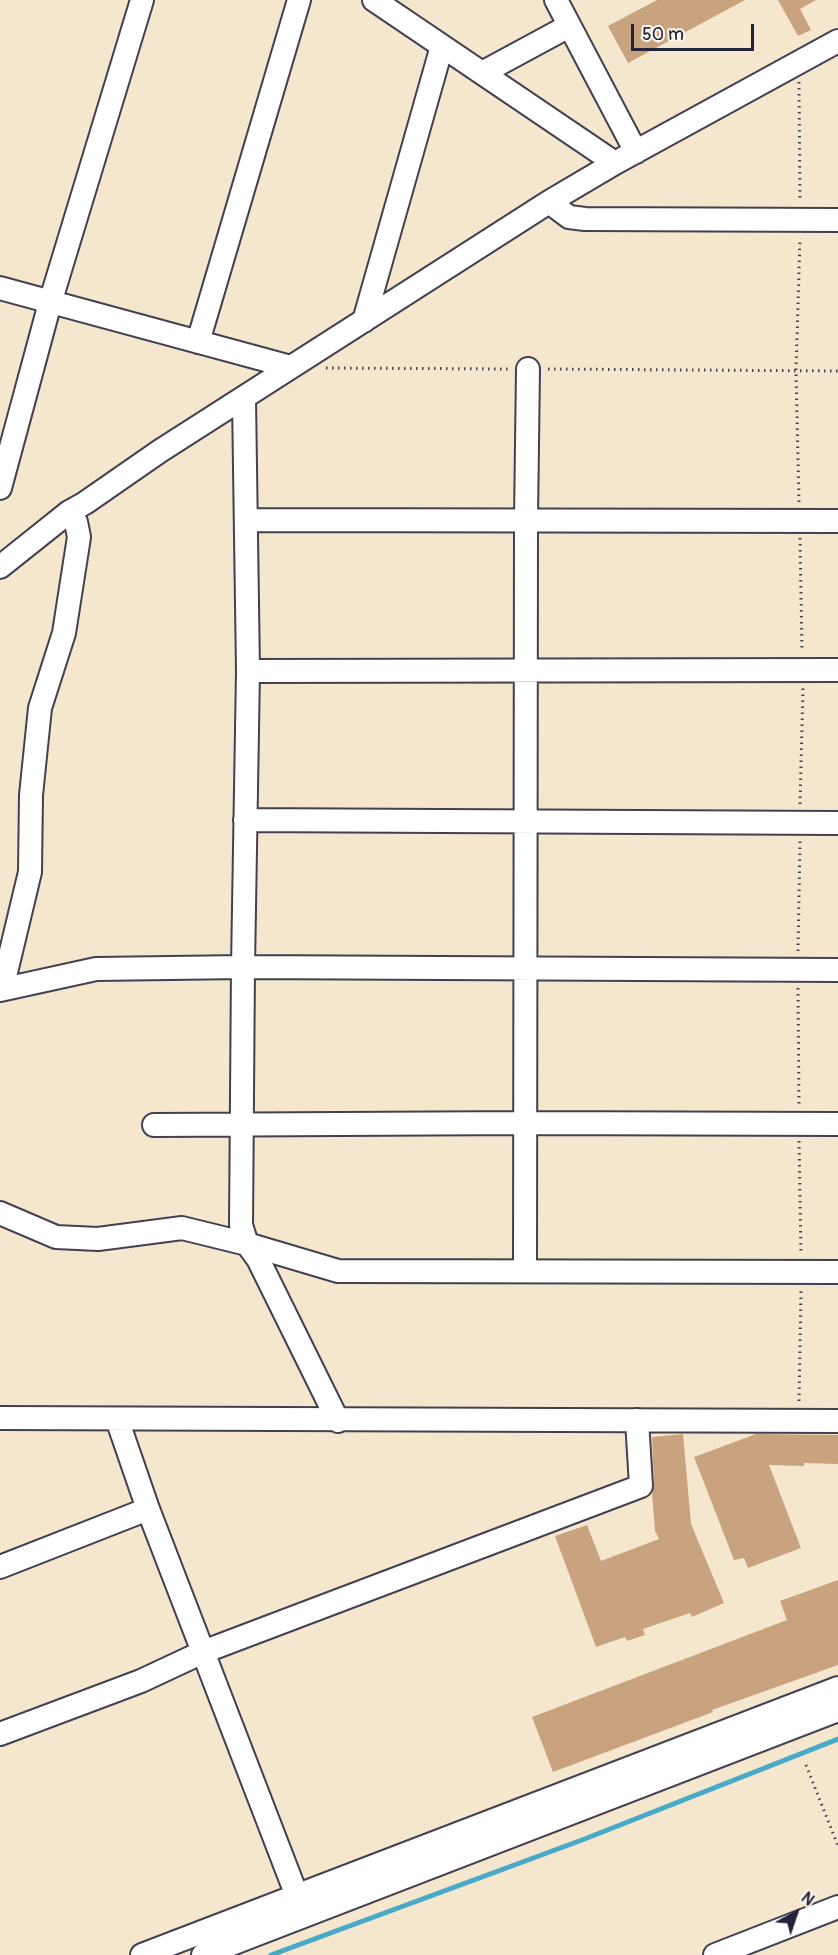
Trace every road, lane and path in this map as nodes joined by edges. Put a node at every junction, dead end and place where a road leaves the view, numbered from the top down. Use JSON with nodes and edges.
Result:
{"nodes":[{"id":1,"x":142,"y":0,"type":"edge"},
{"id":2,"x":299,"y":0,"type":"edge"},
{"id":3,"x":374,"y":0,"type":"edge"},
{"id":4,"x":556,"y":0,"type":"edge"},
{"id":5,"x":570,"y":26,"type":"junction"},
{"id":6,"x":838,"y":41,"type":"edge"},
{"id":7,"x":442,"y":46,"type":"junction"},
{"id":8,"x":799,"y":62,"type":"junction"},
{"id":9,"x":482,"y":73,"type":"junction"},
{"id":10,"x":636,"y":152,"type":"junction"},
{"id":11,"x":615,"y":163,"type":"junction"},
{"id":12,"x":549,"y":202,"type":"junction"},
{"id":13,"x":800,"y":220,"type":"junction"},
{"id":14,"x":838,"y":220,"type":"edge"},
{"id":15,"x":0,"y":288,"type":"edge"},
{"id":16,"x":50,"y":303,"type":"junction"},
{"id":17,"x":364,"y":321,"type":"junction"},
{"id":18,"x":198,"y":342,"type":"junction"},
{"id":19,"x":291,"y":368,"type":"junction"},
{"id":20,"x":528,"y":369,"type":"junction"},
{"id":21,"x":796,"y":371,"type":"junction"},
{"id":22,"x":838,"y":371,"type":"edge"},
{"id":23,"x":244,"y":399,"type":"junction"},
{"id":24,"x":0,"y":488,"type":"edge"},
{"id":25,"x":69,"y":512,"type":"junction"},
{"id":26,"x":246,"y":520,"type":"junction"},
{"id":27,"x":526,"y":520,"type":"junction"},
{"id":28,"x":838,"y":521,"type":"edge"},
{"id":29,"x":0,"y":567,"type":"edge"},
{"id":30,"x":527,"y":670,"type":"junction"},
{"id":31,"x":838,"y":670,"type":"edge"},
{"id":32,"x":248,"y":671,"type":"junction"},
{"id":33,"x":245,"y":820,"type":"junction"},
{"id":34,"x":526,"y":821,"type":"junction"},
{"id":35,"x":838,"y":823,"type":"edge"},
{"id":36,"x":243,"y":967,"type":"junction"},
{"id":37,"x":525,"y":969,"type":"junction"},
{"id":38,"x":838,"y":970,"type":"edge"},
{"id":39,"x":1,"y":989,"type":"edge"},
{"id":40,"x":525,"y":1123,"type":"junction"},
{"id":41,"x":241,"y":1124,"type":"junction"},
{"id":42,"x":838,"y":1124,"type":"edge"},
{"id":43,"x":154,"y":1125,"type":"dead end"},
{"id":44,"x":0,"y":1213,"type":"edge"},
{"id":45,"x":247,"y":1244,"type":"junction"},
{"id":46,"x":525,"y":1271,"type":"junction"},
{"id":47,"x":801,"y":1272,"type":"junction"},
{"id":48,"x":838,"y":1272,"type":"edge"},
{"id":49,"x":0,"y":1418,"type":"edge"},
{"id":50,"x":117,"y":1419,"type":"junction"},
{"id":51,"x":637,"y":1420,"type":"junction"},
{"id":52,"x":338,"y":1421,"type":"junction"},
{"id":53,"x":799,"y":1421,"type":"junction"},
{"id":54,"x":838,"y":1421,"type":"edge"},
{"id":55,"x":148,"y":1509,"type":"junction"},
{"id":56,"x":0,"y":1567,"type":"edge"},
{"id":57,"x":203,"y":1652,"type":"junction"},
{"id":58,"x":838,"y":1688,"type":"edge"},
{"id":59,"x":838,"y":1710,"type":"edge"},
{"id":60,"x":0,"y":1734,"type":"edge"},
{"id":61,"x":806,"y":1765,"type":"dead end"},
{"id":62,"x":838,"y":1846,"type":"edge"},
{"id":63,"x":301,"y":1906,"type":"junction"},
{"id":64,"x":838,"y":1907,"type":"edge"},
{"id":65,"x":142,"y":1955,"type":"edge"},
{"id":66,"x":203,"y":1955,"type":"edge"},
{"id":67,"x":715,"y":1955,"type":"edge"}],
"edges":[{"from":1,"to":16,"type":"street"},
{"from":2,"to":18,"type":"street"},
{"from":3,"to":7,"type":"street"},
{"from":4,"to":5,"type":"street"},
{"from":5,"to":9,"type":"street"},
{"from":5,"to":10,"type":"street"},
{"from":6,"to":8,"type":"street"},
{"from":7,"to":9,"type":"street"},
{"from":7,"to":17,"type":"street"},
{"from":8,"to":10,"type":"street"},
{"from":8,"to":13,"type":"path"},
{"from":9,"to":11,"type":"street"},
{"from":10,"to":11,"type":"street"},
{"from":11,"to":12,"type":"street"},
{"from":12,"to":13,"type":"street"},
{"from":12,"to":17,"type":"street"},
{"from":13,"to":14,"type":"street"},
{"from":13,"to":21,"type":"path"},
{"from":15,"to":16,"type":"street"},
{"from":16,"to":18,"type":"street"},
{"from":16,"to":24,"type":"street"},
{"from":17,"to":19,"type":"street"},
{"from":18,"to":19,"type":"street"},
{"from":19,"to":20,"type":"path"},
{"from":19,"to":23,"type":"street"},
{"from":20,"to":21,"type":"path"},
{"from":20,"to":27,"type":"street"},
{"from":21,"to":22,"type":"path"},
{"from":23,"to":25,"type":"street"},
{"from":23,"to":26,"type":"street"},
{"from":25,"to":29,"type":"street"},
{"from":25,"to":39,"type":"street"},
{"from":26,"to":27,"type":"street"},
{"from":26,"to":32,"type":"street"},
{"from":27,"to":28,"type":"street"},
{"from":27,"to":30,"type":"street"},
{"from":30,"to":31,"type":"street"},
{"from":30,"to":32,"type":"street"},
{"from":30,"to":34,"type":"street"},
{"from":32,"to":33,"type":"street"},
{"from":33,"to":34,"type":"street"},
{"from":33,"to":36,"type":"street"},
{"from":34,"to":35,"type":"street"},
{"from":34,"to":37,"type":"street"},
{"from":36,"to":37,"type":"street"},
{"from":36,"to":39,"type":"street"},
{"from":36,"to":41,"type":"street"},
{"from":37,"to":38,"type":"street"},
{"from":37,"to":40,"type":"street"},
{"from":40,"to":41,"type":"street"},
{"from":40,"to":42,"type":"street"},
{"from":40,"to":46,"type":"street"},
{"from":41,"to":43,"type":"street"},
{"from":41,"to":45,"type":"street"},
{"from":44,"to":45,"type":"street"},
{"from":45,"to":46,"type":"street"},
{"from":45,"to":52,"type":"street"},
{"from":46,"to":47,"type":"street"},
{"from":47,"to":48,"type":"street"},
{"from":47,"to":53,"type":"path"},
{"from":49,"to":50,"type":"street"},
{"from":50,"to":52,"type":"street"},
{"from":50,"to":55,"type":"street"},
{"from":51,"to":52,"type":"street"},
{"from":51,"to":53,"type":"street"},
{"from":51,"to":57,"type":"street"},
{"from":53,"to":54,"type":"street"},
{"from":55,"to":56,"type":"street"},
{"from":55,"to":57,"type":"street"},
{"from":57,"to":60,"type":"street"},
{"from":57,"to":63,"type":"street"},
{"from":58,"to":63,"type":"street"},
{"from":59,"to":63,"type":"street"},
{"from":61,"to":62,"type":"path"},
{"from":63,"to":65,"type":"street"},
{"from":63,"to":66,"type":"street"},
{"from":64,"to":67,"type":"street"}]}
